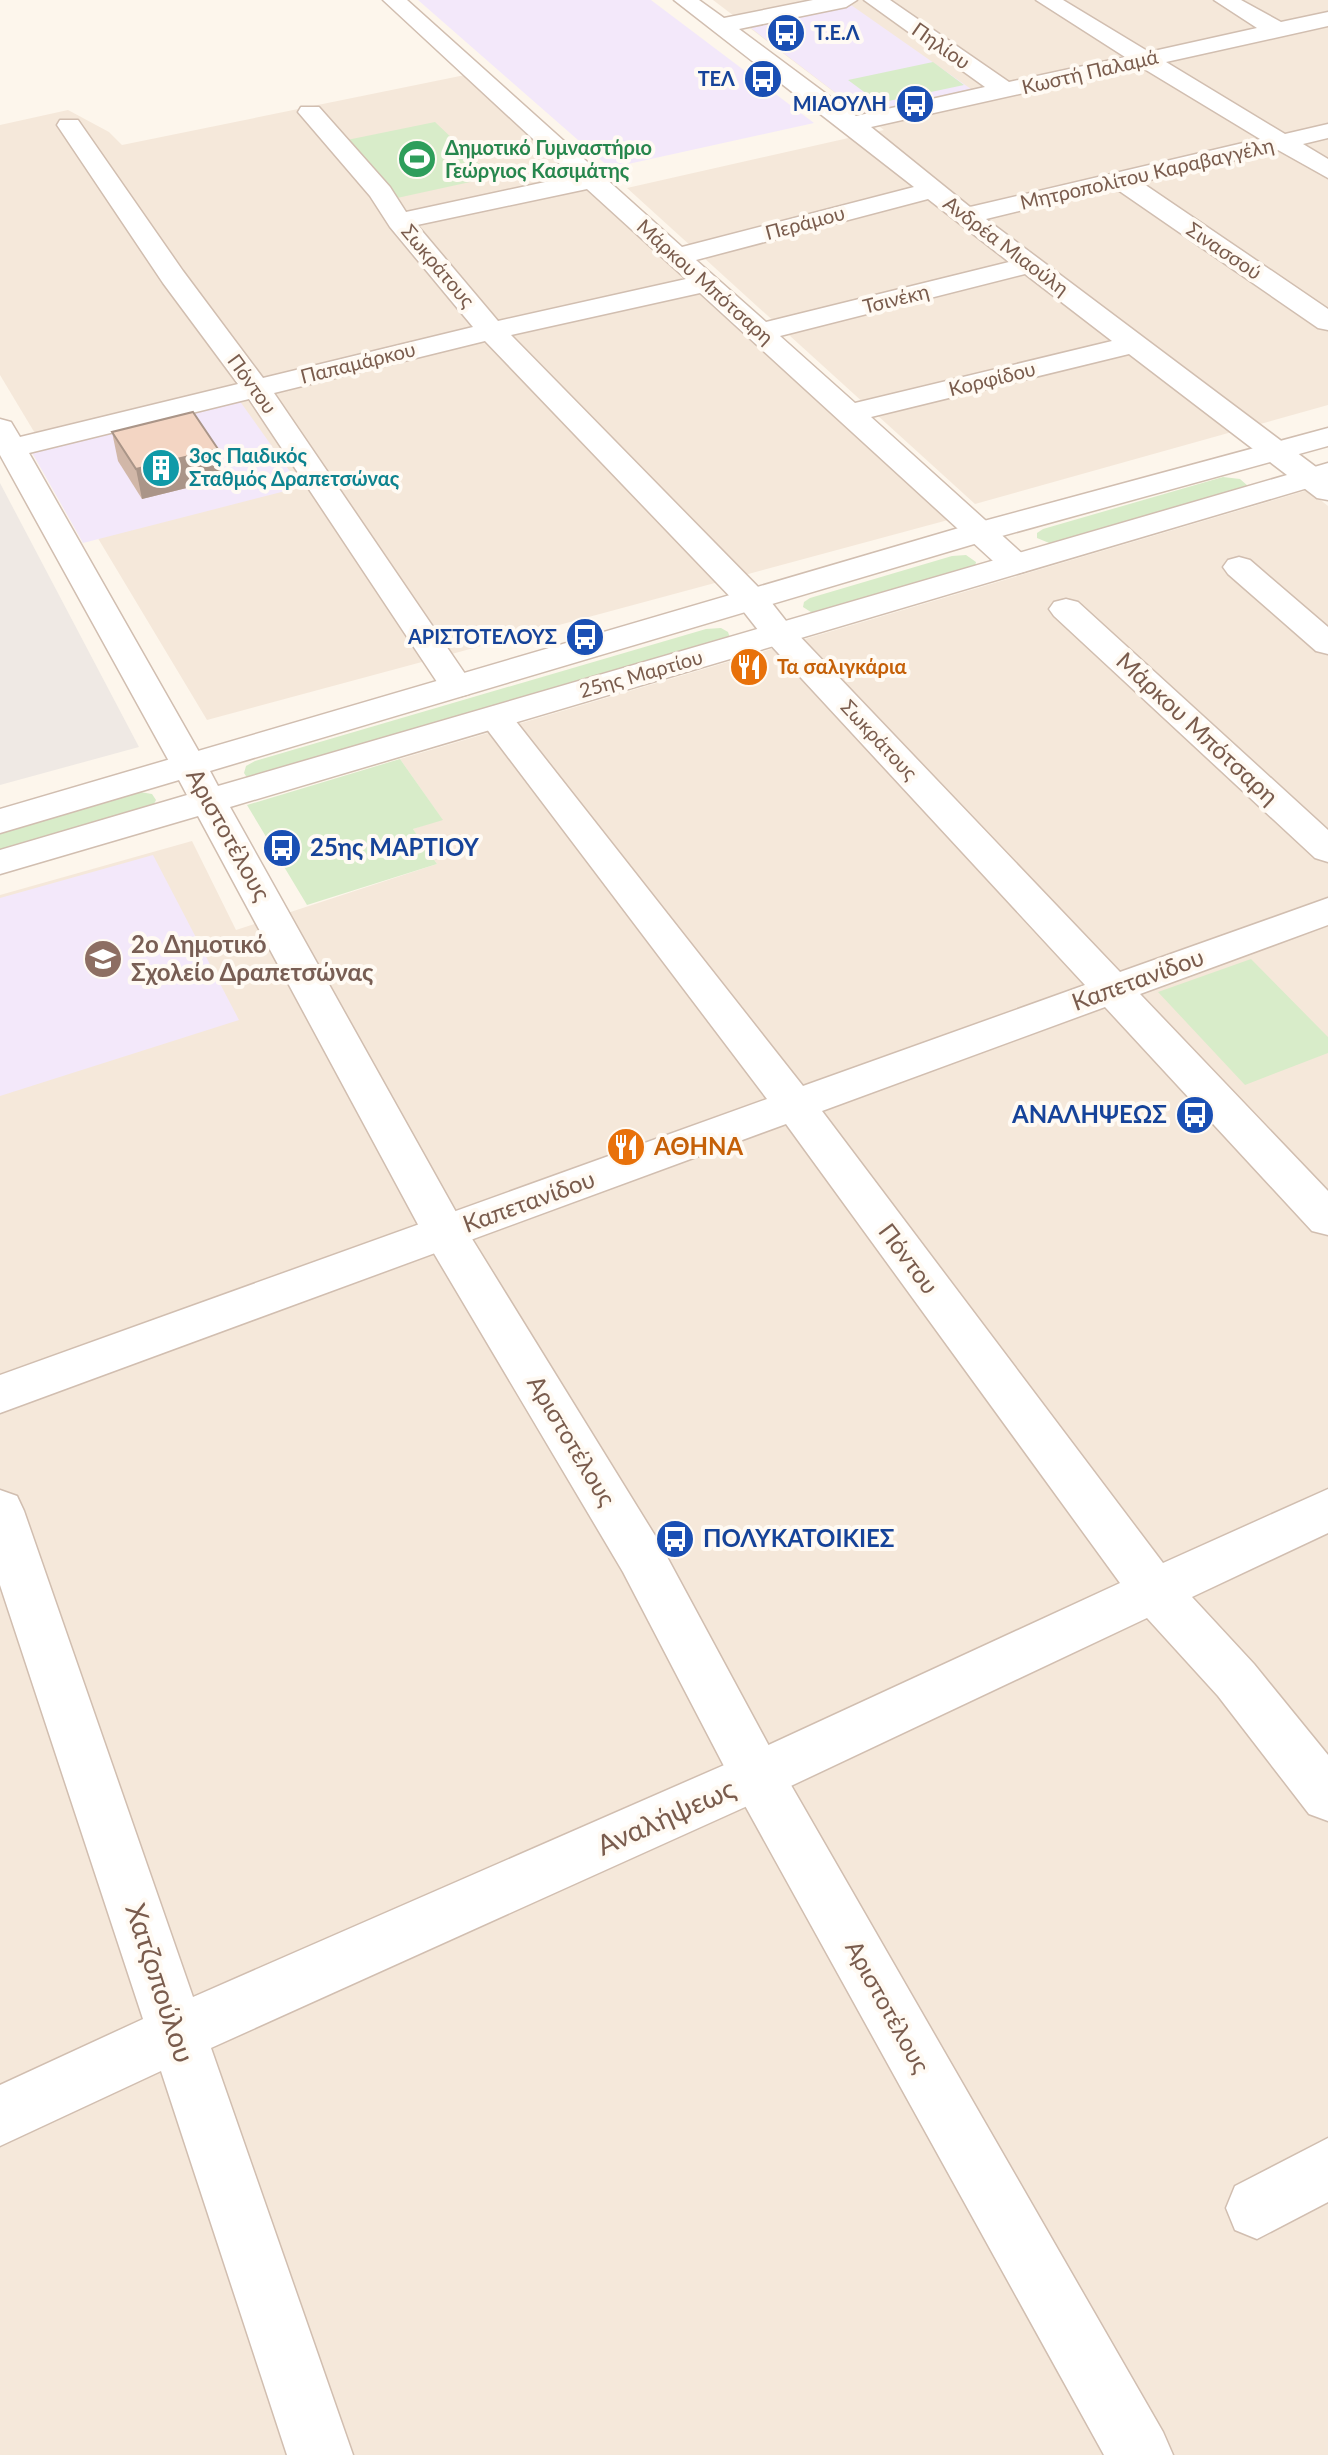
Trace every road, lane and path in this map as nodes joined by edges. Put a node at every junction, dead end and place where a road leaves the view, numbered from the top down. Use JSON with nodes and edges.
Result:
{"nodes":[{"id":1,"x":394,"y":0,"type":"edge"},
{"id":2,"x":685,"y":0,"type":"edge"},
{"id":3,"x":846,"y":0,"type":"edge"},
{"id":4,"x":875,"y":0,"type":"edge"},
{"id":5,"x":1047,"y":0,"type":"edge"},
{"id":6,"x":1225,"y":0,"type":"edge"},
{"id":7,"x":1328,"y":19,"type":"edge"},
{"id":8,"x":720,"y":26,"type":"junction"},
{"id":9,"x":1278,"y":30,"type":"junction"},
{"id":10,"x":1143,"y":61,"type":"junction"},
{"id":11,"x":1006,"y":91,"type":"junction"},
{"id":12,"x":310,"y":112,"type":"dead end"},
{"id":13,"x":852,"y":124,"type":"junction"},
{"id":14,"x":69,"y":125,"type":"dead end"},
{"id":15,"x":1328,"y":131,"type":"edge"},
{"id":16,"x":1283,"y":142,"type":"junction"},
{"id":17,"x":1328,"y":170,"type":"edge"},
{"id":18,"x":593,"y":180,"type":"junction"},
{"id":19,"x":1120,"y":180,"type":"junction"},
{"id":20,"x":932,"y":190,"type":"junction"},
{"id":21,"x":965,"y":216,"type":"junction"},
{"id":22,"x":399,"y":221,"type":"junction"},
{"id":23,"x":677,"y":257,"type":"junction"},
{"id":24,"x":1030,"y":265,"type":"junction"},
{"id":25,"x":707,"y":283,"type":"junction"},
{"id":26,"x":1328,"y":322,"type":"edge"},
{"id":27,"x":491,"y":331,"type":"junction"},
{"id":28,"x":761,"y":332,"type":"junction"},
{"id":29,"x":1134,"y":344,"type":"junction"},
{"id":30,"x":256,"y":388,"type":"junction"},
{"id":31,"x":850,"y":413,"type":"junction"},
{"id":32,"x":1328,"y":437,"type":"edge"},
{"id":33,"x":5,"y":438,"type":"edge"},
{"id":34,"x":1273,"y":450,"type":"junction"},
{"id":35,"x":1322,"y":480,"type":"edge"},
{"id":36,"x":980,"y":532,"type":"junction"},
{"id":37,"x":1015,"y":564,"type":"junction"},
{"id":38,"x":1239,"y":567,"type":"dead end"},
{"id":39,"x":752,"y":600,"type":"junction"},
{"id":40,"x":1066,"y":609,"type":"dead end"},
{"id":41,"x":778,"y":633,"type":"junction"},
{"id":42,"x":1328,"y":644,"type":"edge"},
{"id":43,"x":457,"y":687,"type":"junction"},
{"id":44,"x":495,"y":717,"type":"junction"},
{"id":45,"x":199,"y":783,"type":"junction"},
{"id":46,"x":0,"y":821,"type":"edge"},
{"id":47,"x":1328,"y":850,"type":"edge"},
{"id":48,"x":0,"y":862,"type":"edge"},
{"id":49,"x":1328,"y":911,"type":"edge"},
{"id":50,"x":1113,"y":989,"type":"junction"},
{"id":51,"x":795,"y":1105,"type":"junction"},
{"id":52,"x":1328,"y":1219,"type":"edge"},
{"id":53,"x":445,"y":1233,"type":"junction"},
{"id":54,"x":0,"y":1394,"type":"edge"},
{"id":55,"x":1328,"y":1510,"type":"edge"},
{"id":56,"x":0,"y":1511,"type":"edge"},
{"id":57,"x":1153,"y":1589,"type":"junction"},
{"id":58,"x":757,"y":1776,"type":"junction"},
{"id":59,"x":1328,"y":1796,"type":"edge"},
{"id":60,"x":176,"y":2034,"type":"junction"},
{"id":61,"x":0,"y":2116,"type":"edge"},
{"id":62,"x":1328,"y":2168,"type":"edge"},
{"id":63,"x":1257,"y":2208,"type":"dead end"},
{"id":64,"x":320,"y":2455,"type":"edge"},
{"id":65,"x":1140,"y":2455,"type":"edge"}],
"edges":[{"from":1,"to":18,"type":"street","name":"Μάρκου Μπότσαρη"},
{"from":2,"to":8,"type":"street","name":"Ανδρέα Μιαούλη"},
{"from":3,"to":8,"type":"street"},
{"from":4,"to":11,"type":"street","name":"Πηλίου"},
{"from":5,"to":10,"type":"street"},
{"from":6,"to":9,"type":"street"},
{"from":7,"to":9,"type":"street","name":"Κωστή Παλαμά"},
{"from":8,"to":13,"type":"street","name":"Ανδρέα Μιαούλη"},
{"from":9,"to":10,"type":"street","name":"Κωστή Παλαμά"},
{"from":10,"to":11,"type":"street","name":"Κωστή Παλαμά"},
{"from":10,"to":16,"type":"street"},
{"from":11,"to":13,"type":"street","name":"Κωστή Παλαμά"},
{"from":12,"to":22,"type":"street","name":"Σωκράτους"},
{"from":13,"to":20,"type":"street","name":"Ανδρέα Μιαούλη"},
{"from":14,"to":30,"type":"street","name":"Πόντου"},
{"from":15,"to":16,"type":"street","name":"Μητροπολίτου Καραβαγγέλη"},
{"from":16,"to":17,"type":"street"},
{"from":16,"to":19,"type":"street","name":"Μητροπολίτου Καραβαγγέλη"},
{"from":18,"to":22,"type":"street"},
{"from":18,"to":23,"type":"street","name":"Μάρκου Μπότσαρη"},
{"from":19,"to":21,"type":"street","name":"Μητροπολίτου Καραβαγγέλη"},
{"from":19,"to":26,"type":"street","name":"Σινασσού"},
{"from":20,"to":21,"type":"street","name":"Ανδρέα Μιαούλη"},
{"from":20,"to":23,"type":"street","name":"Περάμου"},
{"from":21,"to":24,"type":"street","name":"Ανδρέα Μιαούλη"},
{"from":22,"to":27,"type":"street","name":"Σωκράτους"},
{"from":23,"to":25,"type":"street","name":"Μάρκου Μπότσαρη"},
{"from":24,"to":28,"type":"street","name":"Τσινέκη"},
{"from":24,"to":29,"type":"street","name":"Ανδρέα Μιαούλη"},
{"from":25,"to":27,"type":"street","name":"Παπαμάρκου"},
{"from":25,"to":28,"type":"street","name":"Μάρκου Μπότσαρη"},
{"from":27,"to":30,"type":"street","name":"Παπαμάρκου"},
{"from":27,"to":39,"type":"street","name":"Σωκράτους"},
{"from":28,"to":31,"type":"street","name":"Μάρκου Μπότσαρη"},
{"from":29,"to":31,"type":"street","name":"Κορφίδου"},
{"from":29,"to":34,"type":"street","name":"Ανδρέα Μιαούλη"},
{"from":30,"to":33,"type":"street","name":"Παπαμάρκου"},
{"from":30,"to":43,"type":"street","name":"Πόντου"},
{"from":31,"to":36,"type":"street","name":"Μάρκου Μπότσαρη"},
{"from":32,"to":34,"type":"street","name":"25ης Μαρτίου"},
{"from":33,"to":45,"type":"street","name":"Αριστοτέλους"},
{"from":34,"to":35,"type":"street","name":"Ανδρέα Μιαούλη"},
{"from":34,"to":36,"type":"street","name":"25ης Μαρτίου"},
{"from":35,"to":37,"type":"street","name":"25ης Μαρτίου"},
{"from":36,"to":37,"type":"street","name":"Μάρκου Μπότσαρη"},
{"from":36,"to":39,"type":"street","name":"25ης Μαρτίου"},
{"from":37,"to":41,"type":"street","name":"25ης Μαρτίου"},
{"from":38,"to":42,"type":"street"},
{"from":39,"to":41,"type":"street","name":"Σωκράτους"},
{"from":39,"to":43,"type":"street","name":"25ης Μαρτίου"},
{"from":40,"to":47,"type":"street","name":"Μάρκου Μπότσαρη"},
{"from":41,"to":44,"type":"street","name":"25ης Μαρτίου"},
{"from":41,"to":50,"type":"street","name":"Σωκράτους"},
{"from":43,"to":45,"type":"street","name":"25ης Μαρτίου"},
{"from":44,"to":45,"type":"street","name":"25ης Μαρτίου"},
{"from":44,"to":51,"type":"street","name":"Πόντου"},
{"from":45,"to":46,"type":"street","name":"25ης Μαρτίου"},
{"from":45,"to":48,"type":"street","name":"25ης Μαρτίου"},
{"from":45,"to":53,"type":"street","name":"Αριστοτέλους"},
{"from":49,"to":50,"type":"street","name":"Καπετανίδου"},
{"from":50,"to":51,"type":"street","name":"Καπετανίδου"},
{"from":50,"to":52,"type":"street","name":"Σωκράτους"},
{"from":51,"to":53,"type":"street","name":"Καπετανίδου"},
{"from":51,"to":57,"type":"street","name":"Πόντου"},
{"from":53,"to":54,"type":"street","name":"Καπετανίδου"},
{"from":53,"to":58,"type":"street","name":"Αριστοτέλους"},
{"from":55,"to":57,"type":"street","name":"Αναλήψεως"},
{"from":56,"to":60,"type":"street","name":"Χατζοπούλου"},
{"from":57,"to":58,"type":"street","name":"Αναλήψεως"},
{"from":57,"to":59,"type":"street","name":"Πόντου"},
{"from":58,"to":60,"type":"street","name":"Αναλήψεως"},
{"from":58,"to":65,"type":"street","name":"Αριστοτέλους"},
{"from":60,"to":61,"type":"street","name":"Αναλήψεως"},
{"from":60,"to":64,"type":"street","name":"Χατζοπούλου"},
{"from":62,"to":63,"type":"street"}]}
